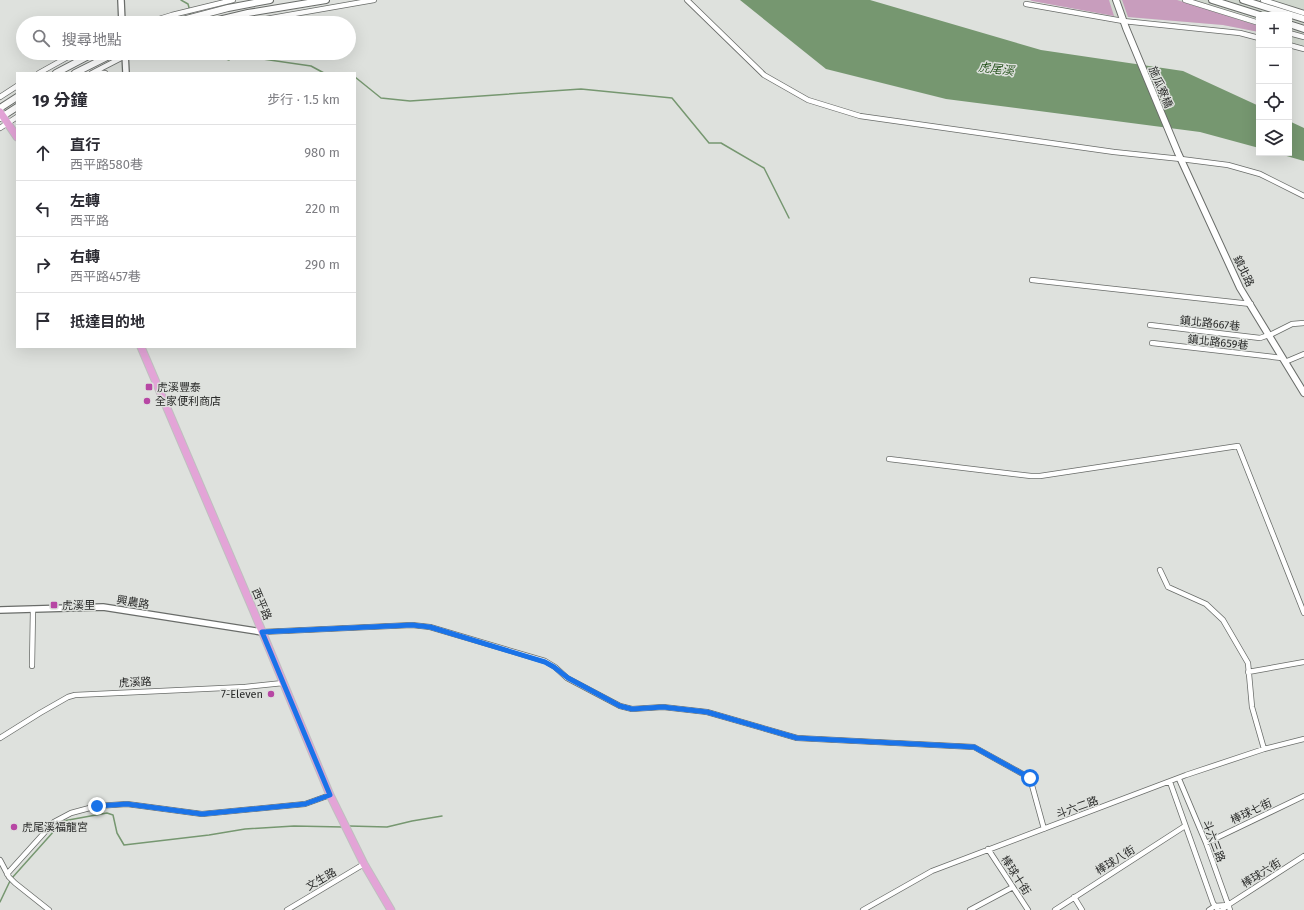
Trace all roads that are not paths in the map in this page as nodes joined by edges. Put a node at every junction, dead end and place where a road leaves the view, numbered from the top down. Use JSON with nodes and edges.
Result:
{"nodes":[{"id":1,"x":121,"y":0,"type":"edge"},
{"id":2,"x":233,"y":0,"type":"edge"},
{"id":3,"x":270,"y":0,"type":"edge"},
{"id":4,"x":326,"y":0,"type":"edge"},
{"id":5,"x":374,"y":0,"type":"edge"},
{"id":6,"x":687,"y":0,"type":"edge"},
{"id":7,"x":1185,"y":0,"type":"edge"},
{"id":8,"x":1212,"y":0,"type":"edge"},
{"id":9,"x":1243,"y":0,"type":"edge"},
{"id":10,"x":1263,"y":0,"type":"edge"},
{"id":11,"x":1117,"y":1,"type":"edge"},
{"id":12,"x":1026,"y":4,"type":"dead end"},
{"id":13,"x":1304,"y":13,"type":"edge"},
{"id":14,"x":1256,"y":14,"type":"edge"},
{"id":15,"x":172,"y":15,"type":"joint"},
{"id":16,"x":122,"y":16,"type":"edge"},
{"id":17,"x":169,"y":16,"type":"edge"},
{"id":18,"x":199,"y":16,"type":"edge"},
{"id":19,"x":239,"y":16,"type":"edge"},
{"id":20,"x":283,"y":16,"type":"edge"},
{"id":21,"x":1304,"y":19,"type":"edge"},
{"id":22,"x":1123,"y":21,"type":"junction"},
{"id":23,"x":1256,"y":22,"type":"edge"},
{"id":24,"x":1292,"y":25,"type":"edge"},
{"id":25,"x":1304,"y":29,"type":"edge"},
{"id":26,"x":1292,"y":33,"type":"edge"},
{"id":27,"x":1256,"y":37,"type":"edge"},
{"id":28,"x":1304,"y":37,"type":"edge"},
{"id":29,"x":1292,"y":46,"type":"edge"},
{"id":30,"x":1304,"y":49,"type":"edge"},
{"id":31,"x":62,"y":60,"type":"edge"},
{"id":32,"x":81,"y":60,"type":"edge"},
{"id":33,"x":101,"y":60,"type":"edge"},
{"id":34,"x":114,"y":60,"type":"edge"},
{"id":35,"x":125,"y":60,"type":"edge"},
{"id":36,"x":41,"y":72,"type":"edge"},
{"id":37,"x":58,"y":72,"type":"edge"},
{"id":38,"x":77,"y":72,"type":"edge"},
{"id":39,"x":93,"y":72,"type":"edge"},
{"id":40,"x":126,"y":72,"type":"edge"},
{"id":41,"x":16,"y":87,"type":"edge"},
{"id":42,"x":0,"y":96,"type":"edge"},
{"id":43,"x":16,"y":98,"type":"edge"},
{"id":44,"x":0,"y":108,"type":"edge"},
{"id":45,"x":16,"y":108,"type":"edge"},
{"id":46,"x":1,"y":115,"type":"edge"},
{"id":47,"x":16,"y":118,"type":"edge"},
{"id":48,"x":8,"y":123,"type":"junction"},
{"id":49,"x":0,"y":128,"type":"edge"},
{"id":50,"x":16,"y":135,"type":"edge"},
{"id":51,"x":1179,"y":156,"type":"junction"},
{"id":52,"x":1304,"y":196,"type":"edge"},
{"id":53,"x":1032,"y":280,"type":"dead end"},
{"id":54,"x":1251,"y":304,"type":"junction"},
{"id":55,"x":1304,"y":323,"type":"edge"},
{"id":56,"x":1150,"y":325,"type":"dead end"},
{"id":57,"x":1269,"y":335,"type":"junction"},
{"id":58,"x":1152,"y":343,"type":"dead end"},
{"id":59,"x":140,"y":348,"type":"edge"},
{"id":60,"x":1304,"y":354,"type":"edge"},
{"id":61,"x":1284,"y":360,"type":"junction"},
{"id":62,"x":1304,"y":393,"type":"edge"},
{"id":63,"x":889,"y":458,"type":"dead end"},
{"id":64,"x":1160,"y":570,"type":"dead end"},
{"id":65,"x":33,"y":609,"type":"junction"},
{"id":66,"x":0,"y":610,"type":"edge"},
{"id":67,"x":1304,"y":613,"type":"edge"},
{"id":68,"x":262,"y":632,"type":"junction"},
{"id":69,"x":1304,"y":662,"type":"edge"},
{"id":70,"x":32,"y":666,"type":"dead end"},
{"id":71,"x":1248,"y":672,"type":"junction"},
{"id":72,"x":284,"y":683,"type":"junction"},
{"id":73,"x":0,"y":738,"type":"edge"},
{"id":74,"x":1304,"y":740,"type":"edge"},
{"id":75,"x":1264,"y":749,"type":"junction"},
{"id":76,"x":1179,"y":779,"type":"junction"},
{"id":77,"x":1170,"y":782,"type":"junction"},
{"id":78,"x":330,"y":795,"type":"junction"},
{"id":79,"x":1304,"y":796,"type":"edge"},
{"id":80,"x":1185,"y":826,"type":"junction"},
{"id":81,"x":1044,"y":829,"type":"junction"},
{"id":82,"x":1206,"y":842,"type":"junction"},
{"id":83,"x":988,"y":849,"type":"junction"},
{"id":84,"x":1304,"y":856,"type":"edge"},
{"id":85,"x":0,"y":860,"type":"edge"},
{"id":86,"x":364,"y":864,"type":"junction"},
{"id":87,"x":8,"y":875,"type":"junction"},
{"id":88,"x":1013,"y":887,"type":"junction"},
{"id":89,"x":1074,"y":897,"type":"junction"},
{"id":90,"x":1228,"y":905,"type":"junction"},
{"id":91,"x":1217,"y":908,"type":"edge"},
{"id":92,"x":49,"y":910,"type":"edge"},
{"id":93,"x":287,"y":910,"type":"edge"},
{"id":94,"x":391,"y":910,"type":"edge"},
{"id":95,"x":863,"y":910,"type":"edge"},
{"id":96,"x":970,"y":910,"type":"edge"},
{"id":97,"x":1028,"y":910,"type":"edge"},
{"id":98,"x":1055,"y":910,"type":"edge"},
{"id":99,"x":1082,"y":910,"type":"edge"},
{"id":100,"x":1209,"y":910,"type":"edge"},
{"id":101,"x":1222,"y":910,"type":"edge"},
{"id":102,"x":1230,"y":910,"type":"edge"}],
"edges":[{"from":1,"to":16,"type":"street"},
{"from":2,"to":15,"type":"street"},
{"from":3,"to":18,"type":"main road"},
{"from":4,"to":19,"type":"main road"},
{"from":5,"to":20,"type":"street"},
{"from":6,"to":51,"type":"street"},
{"from":7,"to":23,"type":"street"},
{"from":8,"to":14,"type":"main road"},
{"from":9,"to":21,"type":"main road"},
{"from":10,"to":13,"type":"street"},
{"from":11,"to":22,"type":"main road","name":"施瓜寮橋"},
{"from":12,"to":22,"type":"street"},
{"from":15,"to":17,"type":"street"},
{"from":22,"to":27,"type":"street"},
{"from":22,"to":51,"type":"main road","name":"施瓜寮橋"},
{"from":24,"to":25,"type":"main road"},
{"from":26,"to":28,"type":"street"},
{"from":29,"to":30,"type":"street"},
{"from":31,"to":36,"type":"street"},
{"from":32,"to":37,"type":"main road"},
{"from":33,"to":38,"type":"main road"},
{"from":34,"to":39,"type":"street"},
{"from":35,"to":40,"type":"street"},
{"from":41,"to":42,"type":"street"},
{"from":43,"to":44,"type":"main road"},
{"from":45,"to":46,"type":"main road"},
{"from":46,"to":48,"type":"main road"},
{"from":47,"to":48,"type":"street"},
{"from":48,"to":49,"type":"street"},
{"from":48,"to":50,"type":"main road"},
{"from":51,"to":52,"type":"street"},
{"from":51,"to":54,"type":"main road","name":"鎮北路"},
{"from":53,"to":54,"type":"street"},
{"from":54,"to":57,"type":"main road","name":"鎮北路"},
{"from":55,"to":57,"type":"street"},
{"from":56,"to":57,"type":"street","name":"鎮北路667巷"},
{"from":57,"to":61,"type":"main road","name":"鎮北路"},
{"from":58,"to":61,"type":"street","name":"鎮北路659巷"},
{"from":59,"to":68,"type":"main road","name":"西平路"},
{"from":60,"to":61,"type":"street"},
{"from":61,"to":62,"type":"main road","name":"鎮北路"},
{"from":63,"to":67,"type":"street"},
{"from":64,"to":71,"type":"street"},
{"from":65,"to":66,"type":"street","name":"興農路"},
{"from":65,"to":68,"type":"street","name":"興農路"},
{"from":65,"to":70,"type":"street"},
{"from":68,"to":72,"type":"main road","name":"西平路"},
{"from":68,"to":81,"type":"street"},
{"from":69,"to":71,"type":"street"},
{"from":71,"to":75,"type":"street"},
{"from":72,"to":73,"type":"street","name":"虎溪路"},
{"from":72,"to":78,"type":"main road","name":"西平路"},
{"from":74,"to":75,"type":"street","name":"斗六二路"},
{"from":75,"to":76,"type":"street","name":"斗六二路"},
{"from":76,"to":77,"type":"street","name":"斗六二路"},
{"from":76,"to":82,"type":"street","name":"斗六三路"},
{"from":77,"to":80,"type":"street","name":"斗六三路"},
{"from":77,"to":81,"type":"street","name":"斗六二路"},
{"from":78,"to":86,"type":"main road","name":"西平路"},
{"from":78,"to":87,"type":"street"},
{"from":79,"to":82,"type":"street","name":"棒球七街"},
{"from":80,"to":89,"type":"street","name":"棒球八街"},
{"from":80,"to":91,"type":"street","name":"斗六三路"},
{"from":81,"to":83,"type":"street","name":"斗六二路"},
{"from":82,"to":90,"type":"street","name":"斗六三路"},
{"from":83,"to":88,"type":"street","name":"棒球十街"},
{"from":83,"to":95,"type":"street","name":"斗六二路"},
{"from":84,"to":90,"type":"street","name":"棒球六街"},
{"from":85,"to":87,"type":"street"},
{"from":86,"to":93,"type":"street","name":"文生路"},
{"from":86,"to":94,"type":"main road","name":"西平路"},
{"from":87,"to":92,"type":"street"},
{"from":88,"to":96,"type":"street"},
{"from":88,"to":97,"type":"street","name":"棒球十街"},
{"from":89,"to":98,"type":"street","name":"棒球八街"},
{"from":89,"to":99,"type":"street"},
{"from":90,"to":91,"type":"street"},
{"from":90,"to":101,"type":"street","name":"棒球六街"},
{"from":90,"to":102,"type":"street","name":"斗六三路"},
{"from":91,"to":100,"type":"street"}]}
